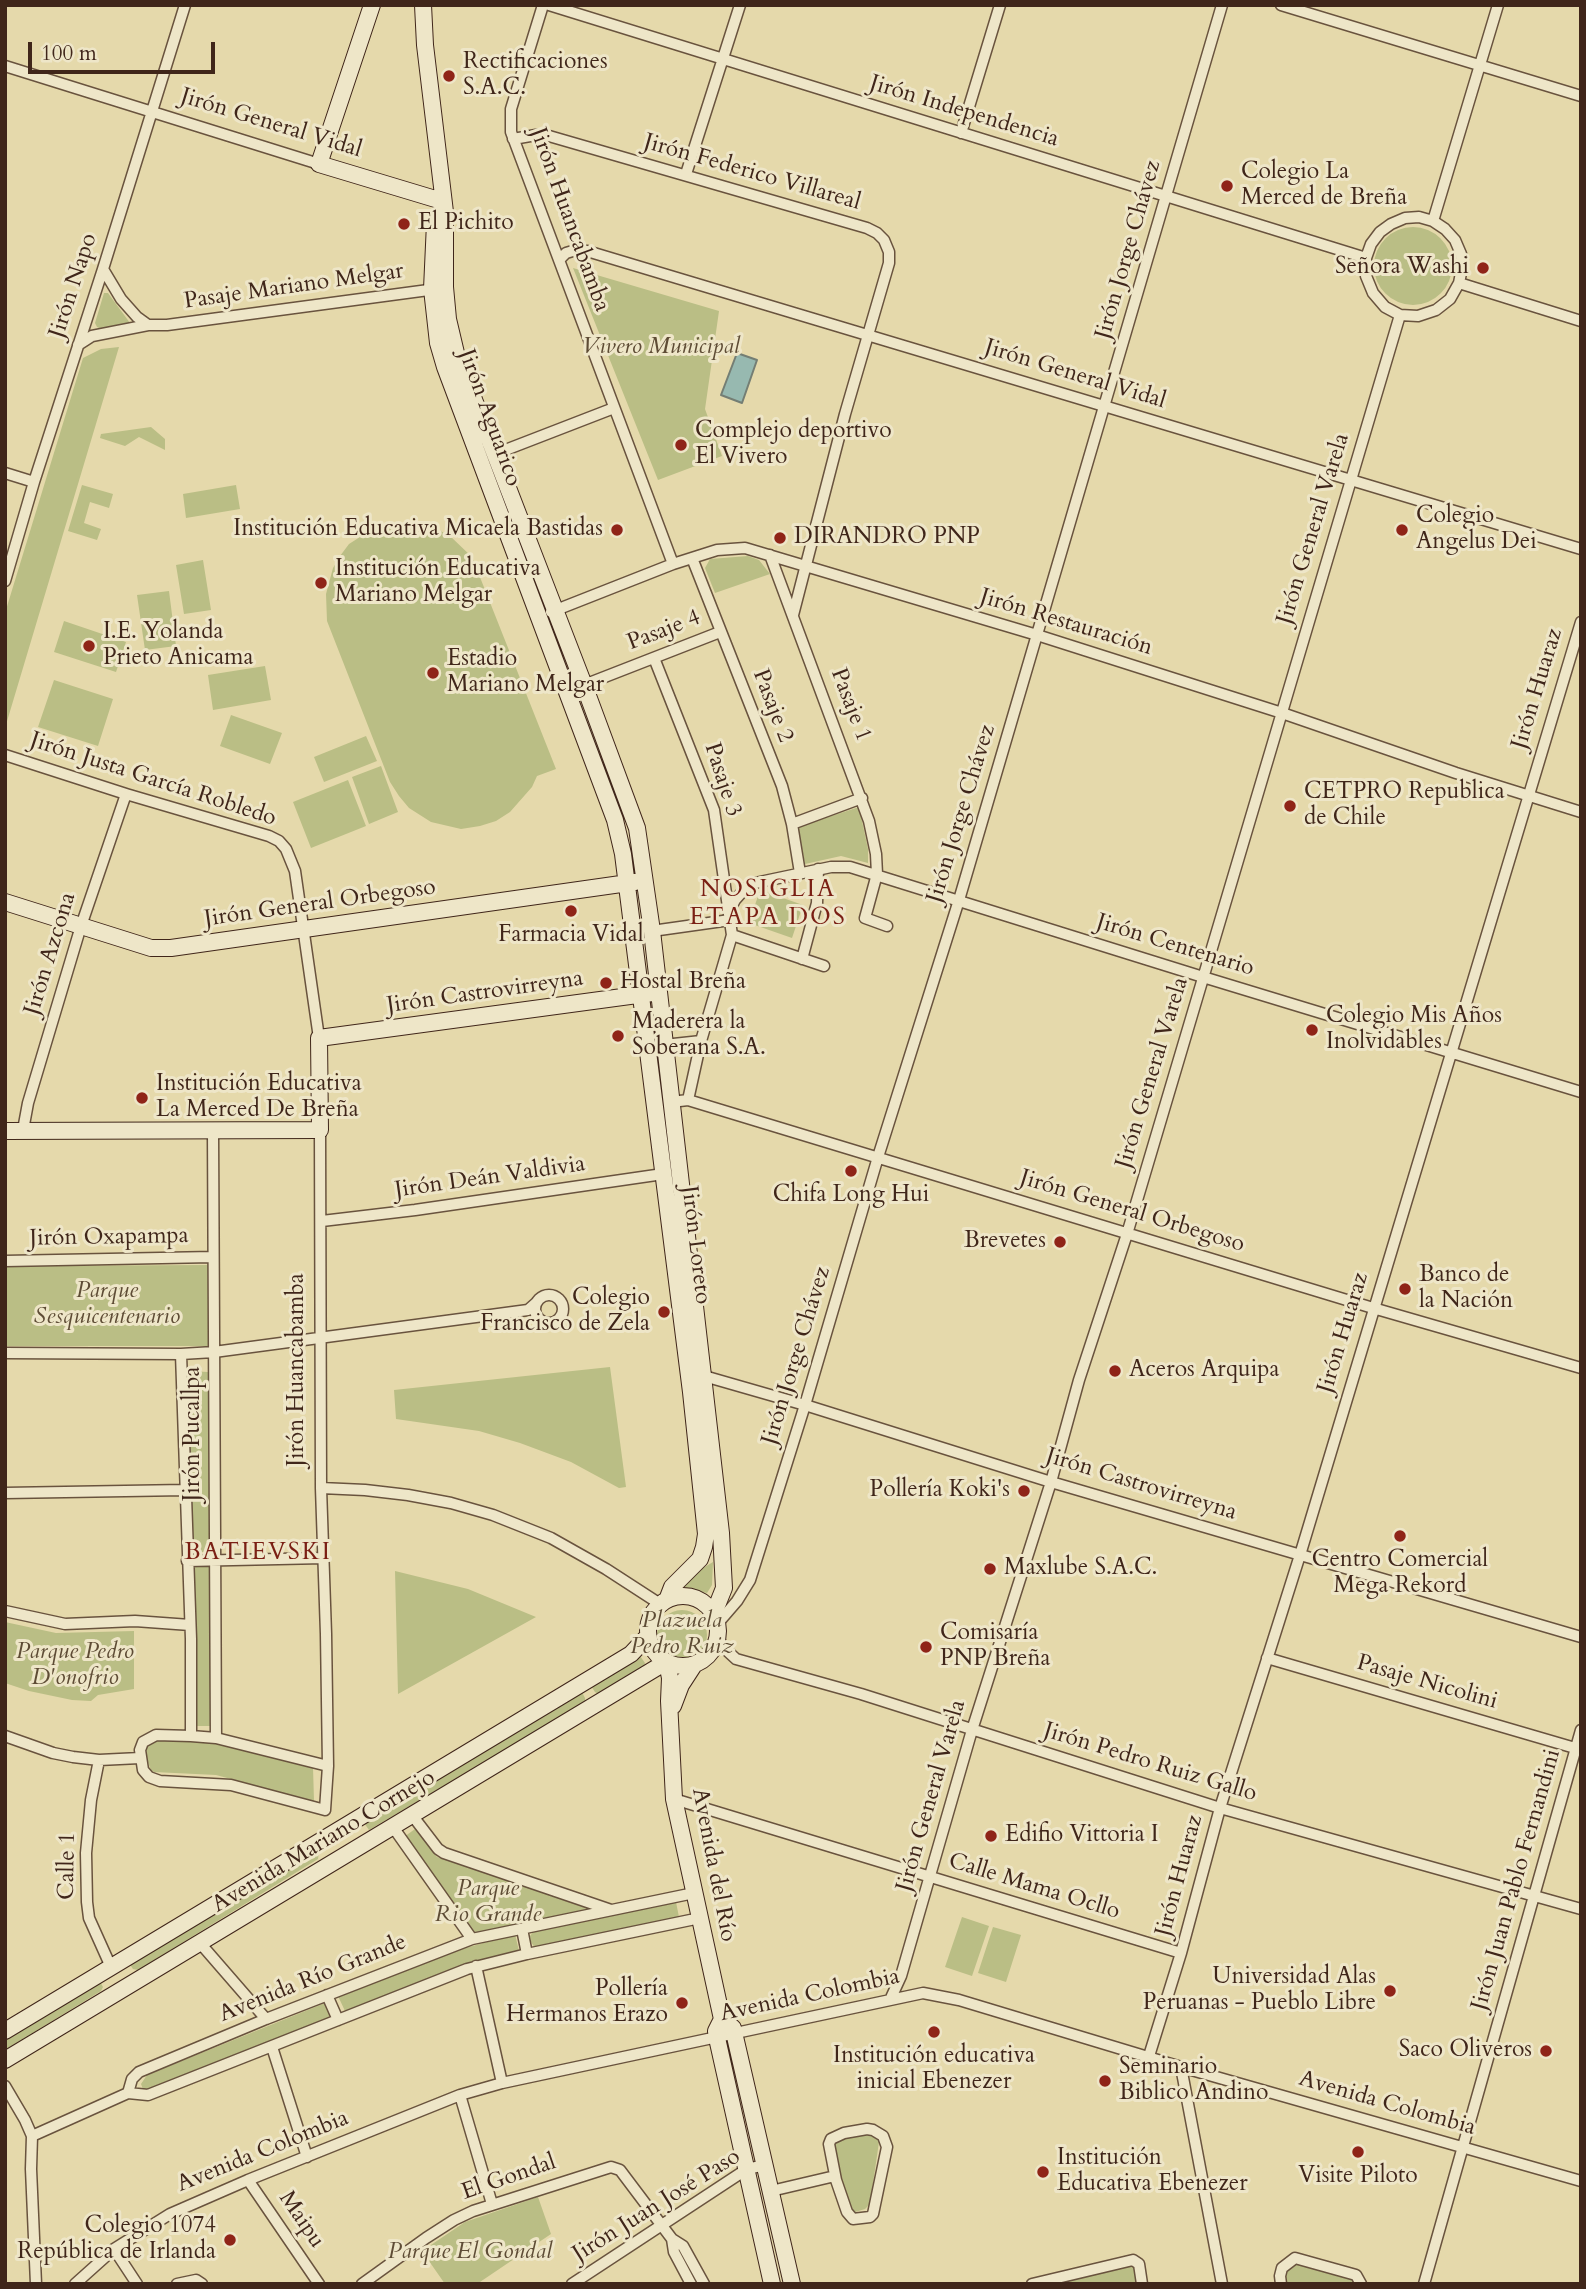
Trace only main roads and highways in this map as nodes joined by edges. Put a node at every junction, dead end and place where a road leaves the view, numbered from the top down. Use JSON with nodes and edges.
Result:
{"nodes":[{"id":1,"x":372,"y":5,"type":"edge"},
{"id":2,"x":423,"y":5,"type":"edge"},
{"id":3,"x":442,"y":201,"type":"junction"},
{"id":4,"x":439,"y":288,"type":"junction"},
{"id":5,"x":645,"y":880,"type":"junction"},
{"id":6,"x":628,"y":883,"type":"junction"},
{"id":7,"x":5,"y":902,"type":"edge"},
{"id":8,"x":650,"y":993,"type":"junction"},
{"id":9,"x":319,"y":1038,"type":"joint"},
{"id":10,"x":5,"y":1130,"type":"edge"},
{"id":11,"x":697,"y":1377,"type":"junction"},
{"id":12,"x":663,"y":1602,"type":"junction"},
{"id":13,"x":716,"y":1625,"type":"junction"},
{"id":14,"x":648,"y":1636,"type":"junction"},
{"id":15,"x":666,"y":1663,"type":"junction"},
{"id":16,"x":694,"y":1665,"type":"junction"},
{"id":17,"x":583,"y":1683,"type":"junction"},
{"id":18,"x":596,"y":1704,"type":"junction"},
{"id":19,"x":670,"y":1719,"type":"junction"},
{"id":20,"x":337,"y":1831,"type":"junction"},
{"id":21,"x":361,"y":1846,"type":"junction"},
{"id":22,"x":339,"y":1859,"type":"junction"},
{"id":23,"x":113,"y":1966,"type":"junction"},
{"id":24,"x":126,"y":1987,"type":"junction"},
{"id":25,"x":722,"y":2019,"type":"junction"},
{"id":26,"x":5,"y":2031,"type":"edge"},
{"id":27,"x":5,"y":2060,"type":"edge"},
{"id":28,"x":772,"y":2284,"type":"edge"},
{"id":29,"x":792,"y":2284,"type":"edge"}],
"edges":[{"from":1,"to":3,"type":"main road","name":"Jirón General Vidal"},
{"from":2,"to":3,"type":"main road","name":"Jirón Aguarico"},
{"from":3,"to":4,"type":"main road","name":"Jirón Aguarico"},
{"from":4,"to":5,"type":"main road","name":"Jirón Aguarico"},
{"from":4,"to":6,"type":"main road","name":"Jirón Aguarico"},
{"from":5,"to":6,"type":"main road","name":"Jirón General Orbegoso"},
{"from":5,"to":8,"type":"main road","name":"Jirón Loreto"},
{"from":6,"to":7,"type":"main road","name":"Jirón General Orbegoso"},
{"from":6,"to":8,"type":"main road","name":"Jirón Loreto"},
{"from":8,"to":9,"type":"main road","name":"Jirón Castrovirreyna"},
{"from":8,"to":11,"type":"main road","name":"Jirón Loreto"},
{"from":8,"to":11,"type":"main road","name":"Jirón Loreto"},
{"from":9,"to":10,"type":"main road","name":"Jirón Huancabamba"},
{"from":11,"to":12,"type":"main road","name":"Jirón Loreto"},
{"from":11,"to":13,"type":"main road","name":"Jirón Loreto"},
{"from":12,"to":13,"type":"main road"},
{"from":12,"to":14,"type":"main road"},
{"from":13,"to":16,"type":"main road"},
{"from":14,"to":15,"type":"main road"},
{"from":14,"to":17,"type":"main road","name":"Avenida Mariano Cornejo"},
{"from":15,"to":16,"type":"main road"},
{"from":15,"to":18,"type":"main road","name":"Avenida Mariano Cornejo"},
{"from":15,"to":19,"type":"main road","name":"Avenida del Río"},
{"from":16,"to":19,"type":"main road","name":"Avenida del Río"},
{"from":17,"to":18,"type":"main road"},
{"from":17,"to":20,"type":"main road","name":"Avenida Mariano Cornejo"},
{"from":18,"to":21,"type":"main road","name":"Avenida Mariano Cornejo"},
{"from":19,"to":25,"type":"main road","name":"Avenida del Río"},
{"from":20,"to":21,"type":"main road"},
{"from":20,"to":22,"type":"main road"},
{"from":20,"to":23,"type":"main road","name":"Avenida Mariano Cornejo"},
{"from":21,"to":22,"type":"main road","name":"Avenida Mariano Cornejo"},
{"from":22,"to":24,"type":"main road","name":"Avenida Mariano Cornejo"},
{"from":23,"to":24,"type":"main road"},
{"from":23,"to":24,"type":"main road"},
{"from":23,"to":26,"type":"main road","name":"Avenida Mariano Cornejo"},
{"from":24,"to":27,"type":"main road","name":"Avenida Mariano Cornejo"},
{"from":25,"to":28,"type":"main road","name":"Avenida del Río"},
{"from":25,"to":29,"type":"main road","name":"Avenida del Río"}]}
